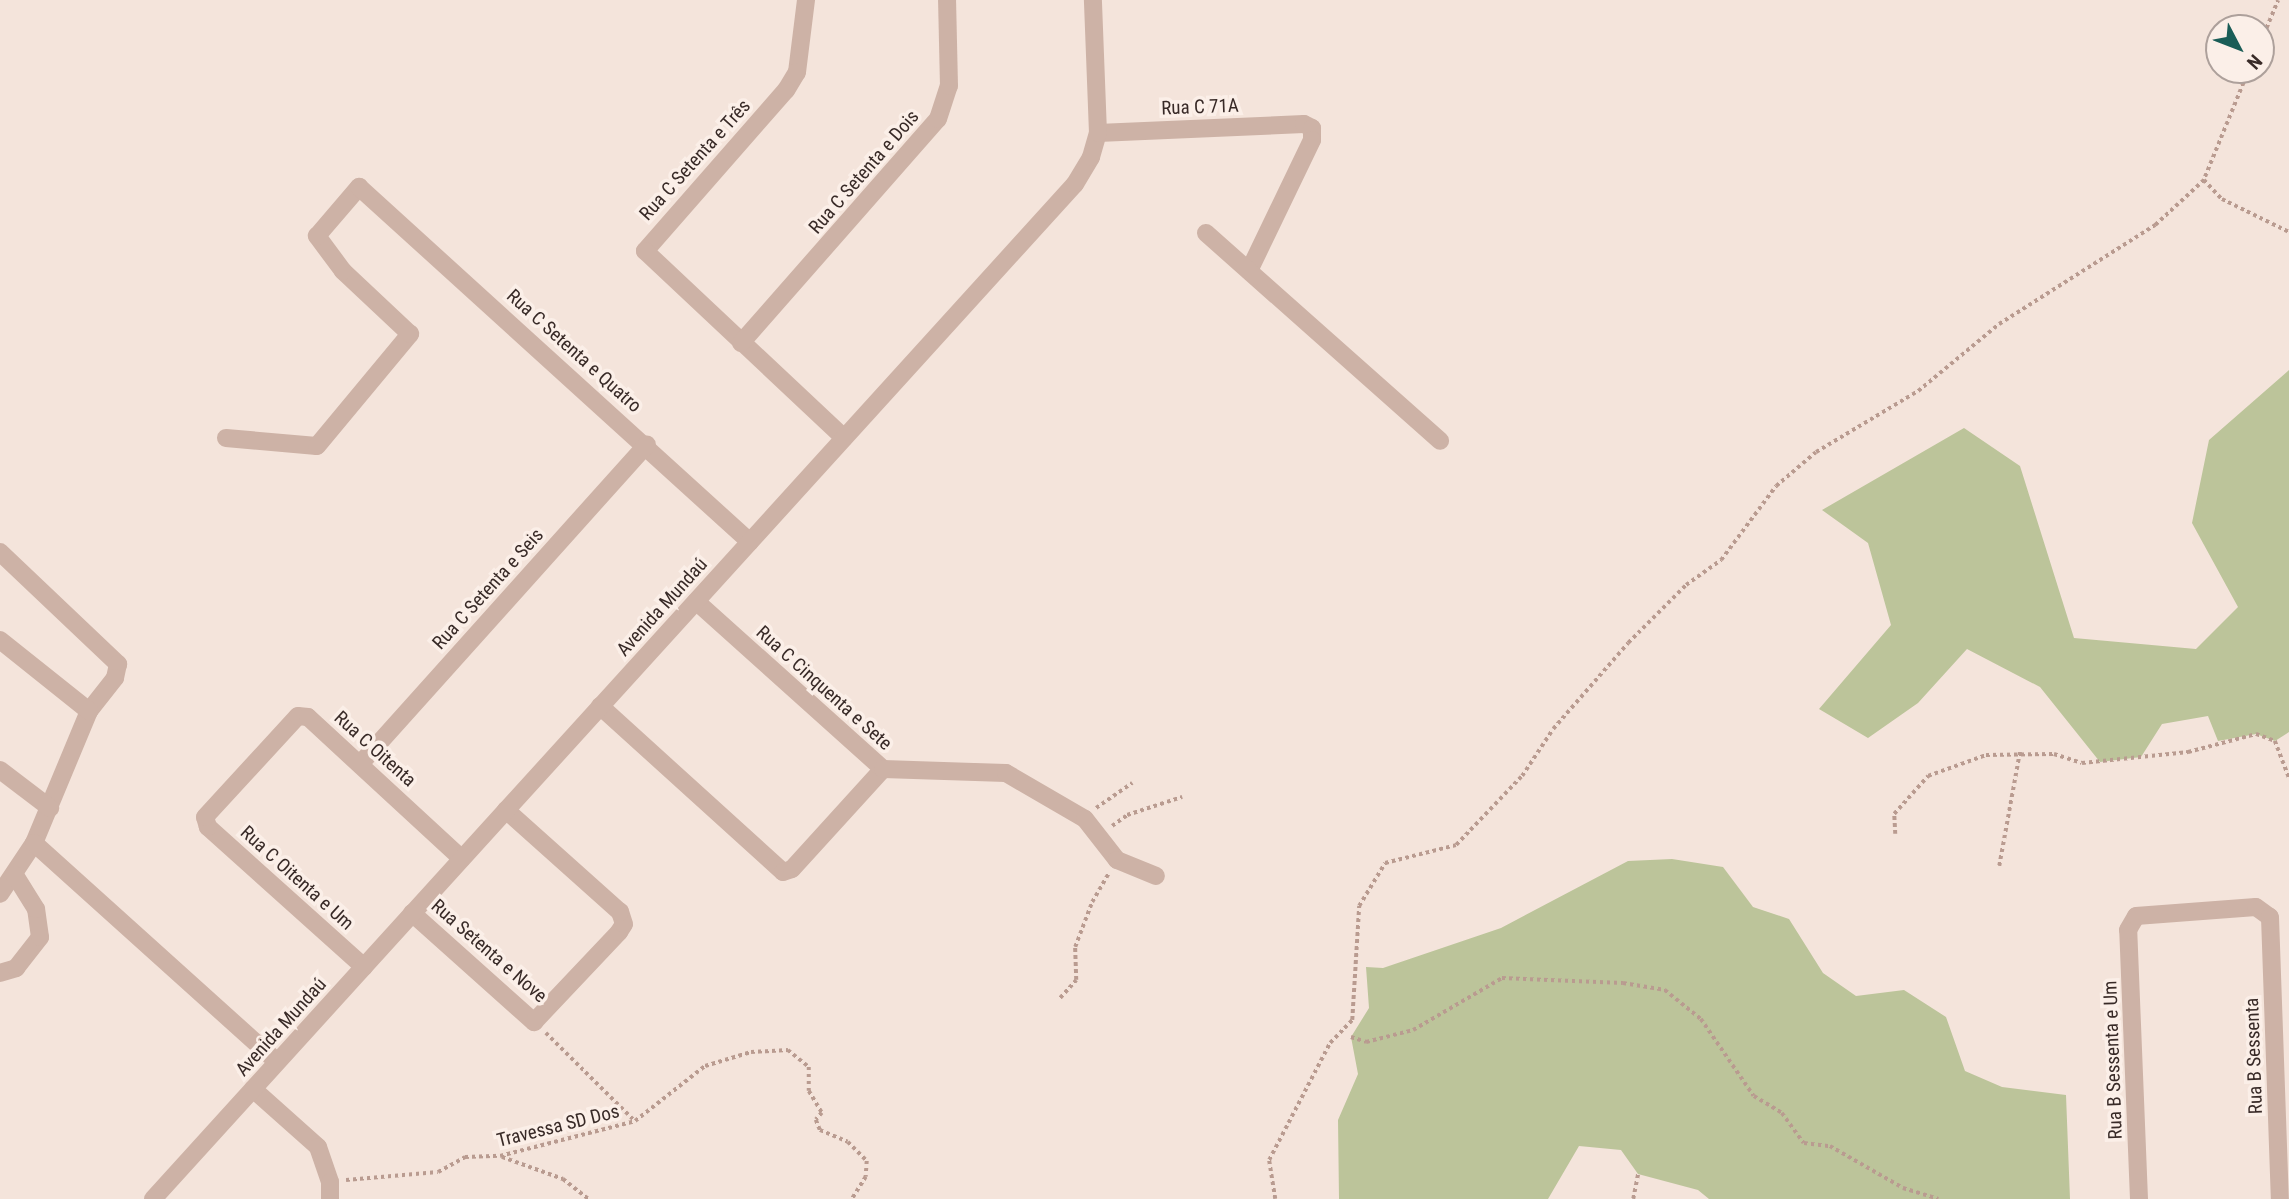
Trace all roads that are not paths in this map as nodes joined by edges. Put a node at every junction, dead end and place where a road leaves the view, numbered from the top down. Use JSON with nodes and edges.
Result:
{"nodes":[{"id":1,"x":806,"y":0,"type":"edge"},
{"id":2,"x":947,"y":0,"type":"edge"},
{"id":3,"x":1093,"y":0,"type":"edge"},
{"id":4,"x":1098,"y":132,"type":"junction"},
{"id":5,"x":1206,"y":233,"type":"dead end"},
{"id":6,"x":1249,"y":271,"type":"junction"},
{"id":7,"x":741,"y":343,"type":"junction"},
{"id":8,"x":226,"y":438,"type":"dead end"},
{"id":9,"x":844,"y":438,"type":"junction"},
{"id":10,"x":1440,"y":441,"type":"dead end"},
{"id":11,"x":647,"y":444,"type":"junction"},
{"id":12,"x":750,"y":542,"type":"junction"},
{"id":13,"x":0,"y":552,"type":"edge"},
{"id":14,"x":696,"y":601,"type":"junction"},
{"id":15,"x":0,"y":640,"type":"edge"},
{"id":16,"x":600,"y":706,"type":"junction"},
{"id":17,"x":89,"y":711,"type":"junction"},
{"id":18,"x":360,"y":763,"type":"junction"},
{"id":19,"x":0,"y":769,"type":"edge"},
{"id":20,"x":883,"y":769,"type":"junction"},
{"id":21,"x":50,"y":808,"type":"junction"},
{"id":22,"x":506,"y":810,"type":"junction"},
{"id":23,"x":204,"y":820,"type":"joint"},
{"id":24,"x":34,"y":843,"type":"junction"},
{"id":25,"x":462,"y":859,"type":"junction"},
{"id":26,"x":15,"y":875,"type":"junction"},
{"id":27,"x":1156,"y":876,"type":"dead end"},
{"id":28,"x":0,"y":894,"type":"edge"},
{"id":29,"x":2266,"y":912,"type":"joint"},
{"id":30,"x":412,"y":913,"type":"junction"},
{"id":31,"x":364,"y":967,"type":"junction"},
{"id":32,"x":0,"y":973,"type":"edge"},
{"id":33,"x":277,"y":1062,"type":"junction"},
{"id":34,"x":253,"y":1089,"type":"junction"},
{"id":35,"x":330,"y":1190,"type":"edge"},
{"id":36,"x":153,"y":1199,"type":"edge"},
{"id":37,"x":2139,"y":1199,"type":"edge"},
{"id":38,"x":2280,"y":1199,"type":"edge"}],
"edges":[{"from":1,"to":7,"type":"street","name":"Rua C Setenta e Três"},
{"from":2,"to":7,"type":"street","name":"Rua C Setenta e Dois"},
{"from":3,"to":4,"type":"street","name":"Avenida Mundaú"},
{"from":4,"to":6,"type":"street","name":"Rua C 71A"},
{"from":4,"to":9,"type":"street","name":"Avenida Mundaú"},
{"from":5,"to":6,"type":"street"},
{"from":6,"to":10,"type":"street"},
{"from":7,"to":9,"type":"street","name":"Rua C Setenta e Três"},
{"from":8,"to":11,"type":"street","name":"Rua C Setenta e Quatro"},
{"from":9,"to":12,"type":"street","name":"Avenida Mundaú"},
{"from":11,"to":12,"type":"street","name":"Rua C Setenta e Quatro"},
{"from":11,"to":18,"type":"street","name":"Rua C Setenta e Seis"},
{"from":12,"to":14,"type":"street","name":"Avenida Mundaú"},
{"from":13,"to":17,"type":"street"},
{"from":14,"to":16,"type":"street","name":"Avenida Mundaú"},
{"from":14,"to":20,"type":"street","name":"Rua C Cinquenta e Sete"},
{"from":15,"to":17,"type":"street"},
{"from":16,"to":20,"type":"street","name":"Rua C Cinquenta e Sete"},
{"from":16,"to":22,"type":"street","name":"Avenida Mundaú"},
{"from":17,"to":21,"type":"street"},
{"from":18,"to":23,"type":"street","name":"Rua C Oitenta"},
{"from":18,"to":25,"type":"street","name":"Rua C Oitenta"},
{"from":19,"to":21,"type":"street"},
{"from":20,"to":27,"type":"street"},
{"from":21,"to":24,"type":"street"},
{"from":22,"to":25,"type":"street","name":"Avenida Mundaú"},
{"from":22,"to":30,"type":"street","name":"Rua Setenta e Nove"},
{"from":23,"to":31,"type":"street","name":"Rua C Oitenta e Um"},
{"from":24,"to":26,"type":"street"},
{"from":24,"to":33,"type":"street"},
{"from":25,"to":30,"type":"street","name":"Avenida Mundaú"},
{"from":26,"to":28,"type":"street"},
{"from":26,"to":32,"type":"street"},
{"from":29,"to":37,"type":"street","name":"Rua B Sessenta e Um"},
{"from":29,"to":38,"type":"street","name":"Rua B Sessenta"},
{"from":30,"to":31,"type":"street","name":"Avenida Mundaú"},
{"from":31,"to":33,"type":"street","name":"Avenida Mundaú"},
{"from":33,"to":34,"type":"street","name":"Avenida Mundaú"},
{"from":34,"to":35,"type":"street"},
{"from":34,"to":36,"type":"street","name":"Avenida Mundaú"}]}
